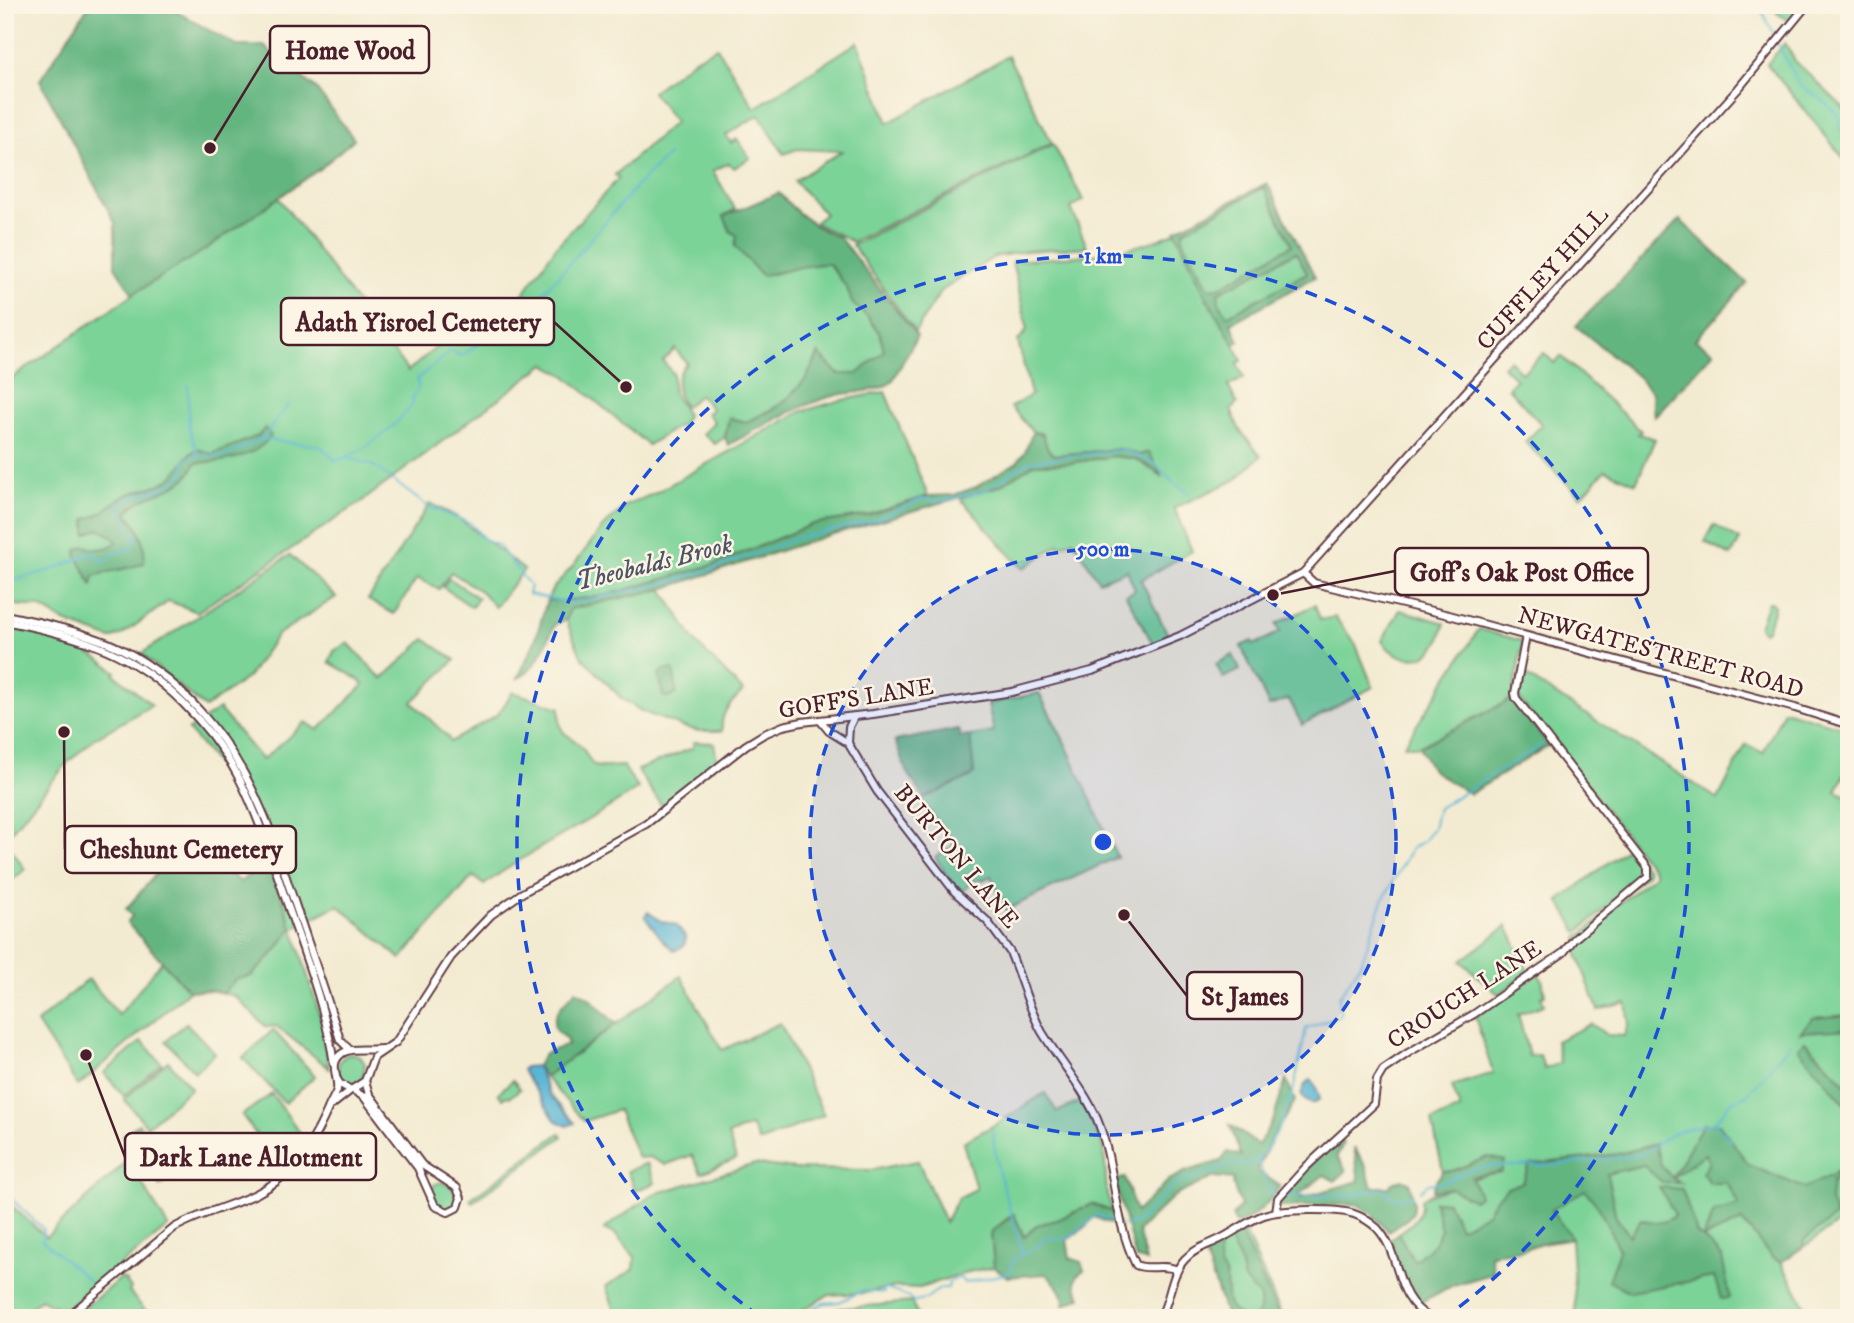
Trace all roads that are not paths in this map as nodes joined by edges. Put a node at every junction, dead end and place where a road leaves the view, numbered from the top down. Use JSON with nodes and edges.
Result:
{"nodes":[{"id":1,"x":1807,"y":5,"type":"edge"},
{"id":2,"x":1303,"y":573,"type":"junction"},
{"id":3,"x":5,"y":615,"type":"edge"},
{"id":4,"x":5,"y":621,"type":"edge"},
{"id":5,"x":1526,"y":636,"type":"junction"},
{"id":6,"x":854,"y":717,"type":"junction"},
{"id":7,"x":820,"y":720,"type":"junction"},
{"id":8,"x":1849,"y":724,"type":"edge"},
{"id":9,"x":848,"y":743,"type":"junction"},
{"id":10,"x":387,"y":1048,"type":"junction"},
{"id":11,"x":350,"y":1050,"type":"junction"},
{"id":12,"x":359,"y":1051,"type":"junction"},
{"id":13,"x":334,"y":1064,"type":"junction"},
{"id":14,"x":369,"y":1068,"type":"junction"},
{"id":15,"x":337,"y":1079,"type":"junction"},
{"id":16,"x":365,"y":1081,"type":"junction"},
{"id":17,"x":352,"y":1090,"type":"junction"},
{"id":18,"x":328,"y":1108,"type":"junction"},
{"id":19,"x":442,"y":1179,"type":"junction"},
{"id":20,"x":428,"y":1191,"type":"junction"},
{"id":21,"x":1276,"y":1212,"type":"junction"},
{"id":22,"x":1177,"y":1270,"type":"junction"},
{"id":23,"x":66,"y":1318,"type":"edge"},
{"id":24,"x":1160,"y":1318,"type":"edge"},
{"id":25,"x":1430,"y":1318,"type":"edge"}],
"edges":[{"from":1,"to":2,"type":"main road","name":"CUFFLEY HILL"},
{"from":2,"to":5,"type":"main road","name":"NEWGATESTREET ROAD"},
{"from":2,"to":6,"type":"main road","name":"GOFF'S LANE"},
{"from":3,"to":11,"type":"main road"},
{"from":4,"to":13,"type":"main road"},
{"from":5,"to":8,"type":"main road","name":"NEWGATESTREET ROAD"},
{"from":5,"to":21,"type":"main road","name":"CROUCH LANE"},
{"from":6,"to":7,"type":"main road","name":"GOFF'S LANE"},
{"from":6,"to":9,"type":"main road"},
{"from":7,"to":9,"type":"main road","name":"BURTON LANE"},
{"from":7,"to":10,"type":"main road","name":"GOFF'S LANE"},
{"from":9,"to":22,"type":"main road","name":"BURTON LANE"},
{"from":10,"to":12,"type":"main road"},
{"from":10,"to":14,"type":"main road","name":"GOFF'S LANE"},
{"from":11,"to":12,"type":"main road"},
{"from":11,"to":13,"type":"main road"},
{"from":12,"to":14,"type":"main road"},
{"from":13,"to":15,"type":"main road"},
{"from":14,"to":16,"type":"main road"},
{"from":15,"to":17,"type":"main road"},
{"from":15,"to":18,"type":"main road"},
{"from":16,"to":17,"type":"main road"},
{"from":16,"to":19,"type":"main road"},
{"from":17,"to":18,"type":"main road"},
{"from":17,"to":20,"type":"main road"},
{"from":18,"to":23,"type":"main road"},
{"from":19,"to":20,"type":"main road"},
{"from":19,"to":20,"type":"main road"},
{"from":21,"to":22,"type":"main road"},
{"from":21,"to":25,"type":"main road"},
{"from":22,"to":24,"type":"main road"}]}
